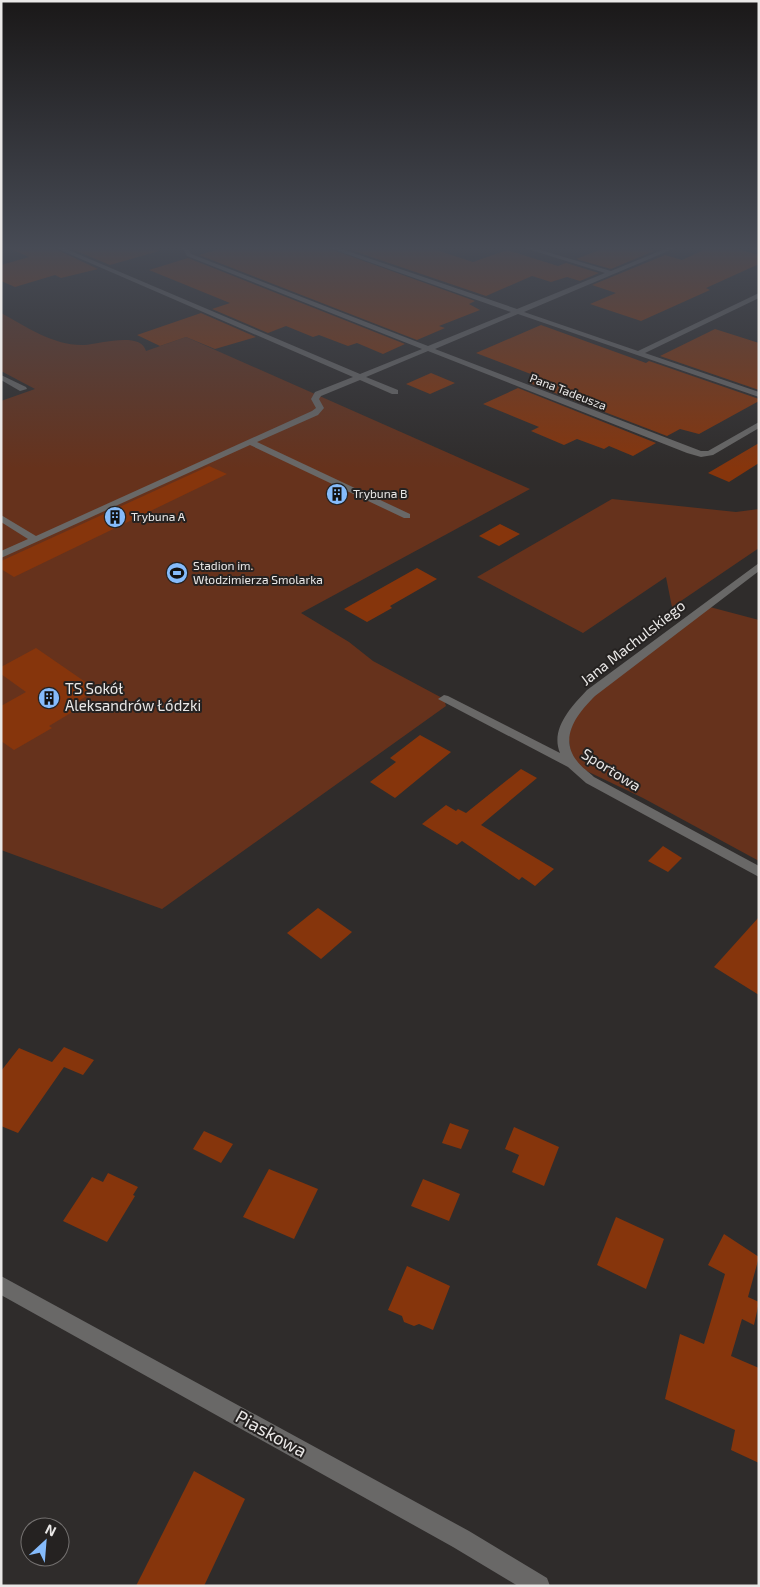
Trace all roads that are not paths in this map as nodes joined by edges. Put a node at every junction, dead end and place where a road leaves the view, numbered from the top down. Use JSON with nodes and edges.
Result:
{"nodes":[{"id":1,"x":229,"y":320,"type":"edge"},
{"id":2,"x":354,"y":320,"type":"edge"},
{"id":3,"x":498,"y":320,"type":"edge"},
{"id":4,"x":541,"y":320,"type":"edge"},
{"id":5,"x":707,"y":320,"type":"edge"},
{"id":6,"x":428,"y":349,"type":"junction"},
{"id":7,"x":639,"y":353,"type":"junction"},
{"id":8,"x":361,"y":376,"type":"junction"},
{"id":9,"x":1,"y":377,"type":"edge"},
{"id":10,"x":23,"y":389,"type":"dead end"},
{"id":11,"x":395,"y":392,"type":"dead end"},
{"id":12,"x":759,"y":395,"type":"edge"},
{"id":13,"x":759,"y":424,"type":"edge"},
{"id":14,"x":250,"y":442,"type":"junction"},
{"id":15,"x":408,"y":516,"type":"dead end"},
{"id":16,"x":1,"y":518,"type":"edge"},
{"id":17,"x":1,"y":529,"type":"edge"},
{"id":18,"x":19,"y":529,"type":"junction"},
{"id":19,"x":34,"y":539,"type":"junction"},
{"id":20,"x":1,"y":555,"type":"edge"},
{"id":21,"x":759,"y":566,"type":"edge"},
{"id":22,"x":444,"y":699,"type":"dead end"},
{"id":23,"x":572,"y":764,"type":"junction"},
{"id":24,"x":759,"y":872,"type":"edge"},
{"id":25,"x":1,"y":1285,"type":"edge"},
{"id":26,"x":540,"y":1586,"type":"edge"}],
"edges":[{"from":1,"to":8,"type":"street"},
{"from":2,"to":6,"type":"street","name":"Pana Tadeusza"},
{"from":3,"to":6,"type":"street"},
{"from":4,"to":7,"type":"street"},
{"from":5,"to":7,"type":"street"},
{"from":6,"to":8,"type":"street"},
{"from":6,"to":13,"type":"street","name":"Pana Tadeusza"},
{"from":7,"to":12,"type":"street"},
{"from":8,"to":11,"type":"street"},
{"from":8,"to":14,"type":"street"},
{"from":9,"to":10,"type":"street"},
{"from":14,"to":15,"type":"street"},
{"from":14,"to":19,"type":"street"},
{"from":16,"to":18,"type":"street"},
{"from":17,"to":18,"type":"street"},
{"from":18,"to":19,"type":"street"},
{"from":19,"to":20,"type":"street"},
{"from":21,"to":23,"type":"street","name":"Jana Machulskiego"},
{"from":22,"to":23,"type":"street","name":"Sportowa"},
{"from":23,"to":24,"type":"street","name":"Sportowa"},
{"from":25,"to":26,"type":"street","name":"Piaskowa"}]}
